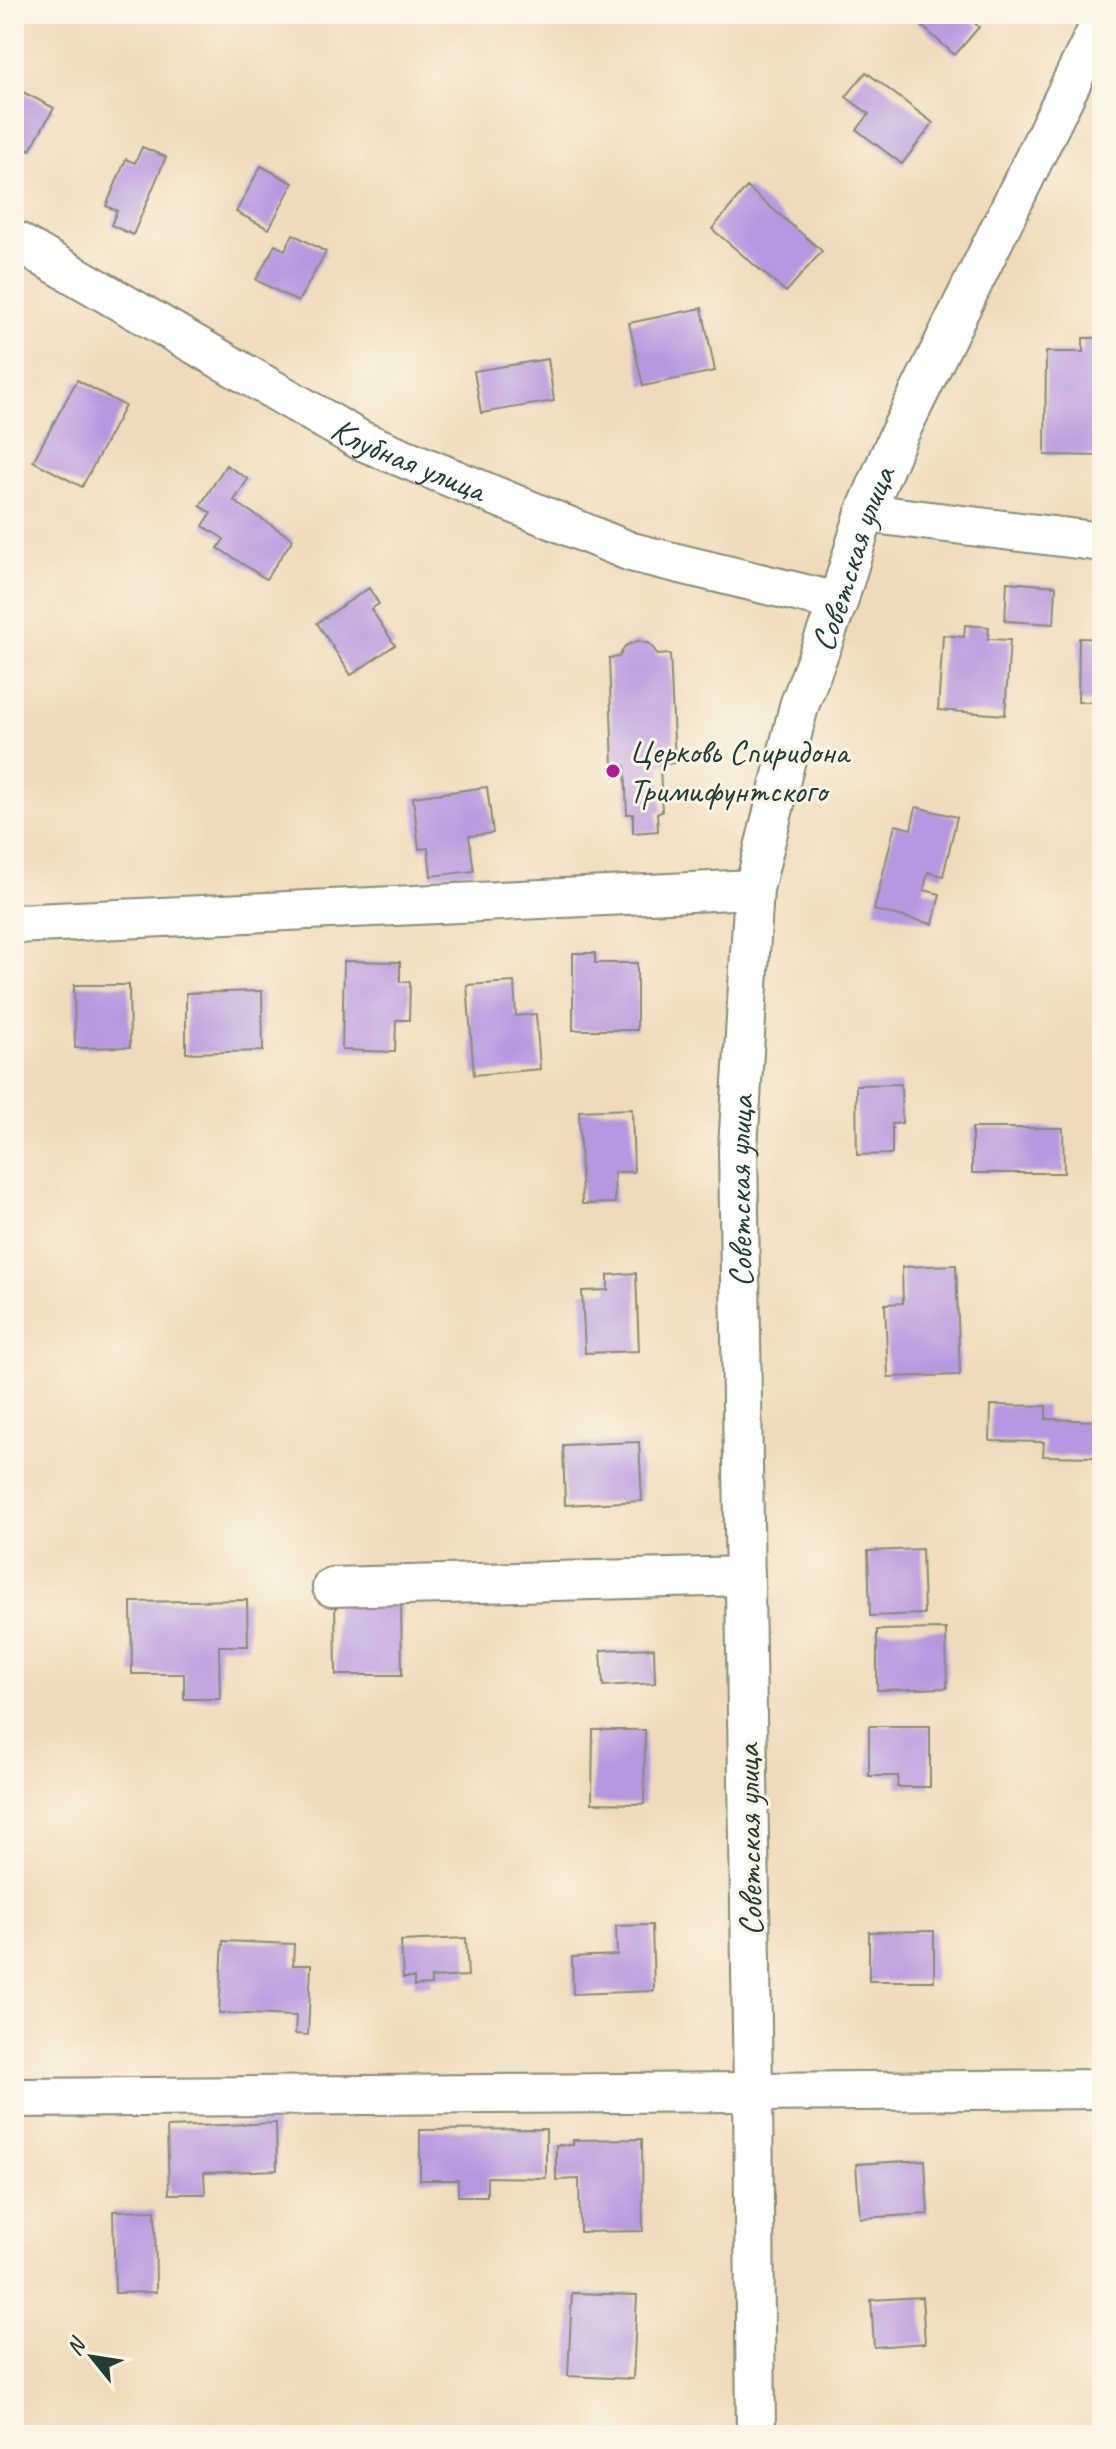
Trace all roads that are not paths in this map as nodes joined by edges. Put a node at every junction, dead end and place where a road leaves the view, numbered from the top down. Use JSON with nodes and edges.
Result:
{"nodes":[{"id":1,"x":1102,"y":20,"type":"edge"},
{"id":2,"x":14,"y":240,"type":"edge"},
{"id":3,"x":865,"y":513,"type":"junction"},
{"id":4,"x":1102,"y":542,"type":"edge"},
{"id":5,"x":838,"y":602,"type":"junction"},
{"id":6,"x":754,"y":889,"type":"junction"},
{"id":7,"x":14,"y":924,"type":"edge"},
{"id":8,"x":745,"y":1576,"type":"junction"},
{"id":9,"x":332,"y":1587,"type":"dead end"},
{"id":10,"x":1102,"y":2089,"type":"edge"},
{"id":11,"x":753,"y":2091,"type":"junction"},
{"id":12,"x":14,"y":2098,"type":"edge"},
{"id":13,"x":756,"y":2435,"type":"edge"}],
"edges":[{"from":1,"to":3,"type":"street","name":"Советская улица"},
{"from":2,"to":5,"type":"street","name":"Клубная улица"},
{"from":3,"to":4,"type":"street"},
{"from":3,"to":5,"type":"street","name":"Советская улица"},
{"from":5,"to":6,"type":"street","name":"Советская улица"},
{"from":6,"to":7,"type":"street"},
{"from":6,"to":8,"type":"street","name":"Советская улица"},
{"from":8,"to":9,"type":"street"},
{"from":8,"to":11,"type":"street","name":"Советская улица"},
{"from":10,"to":11,"type":"street"},
{"from":11,"to":12,"type":"street"},
{"from":11,"to":13,"type":"street","name":"Советская улица"}]}
